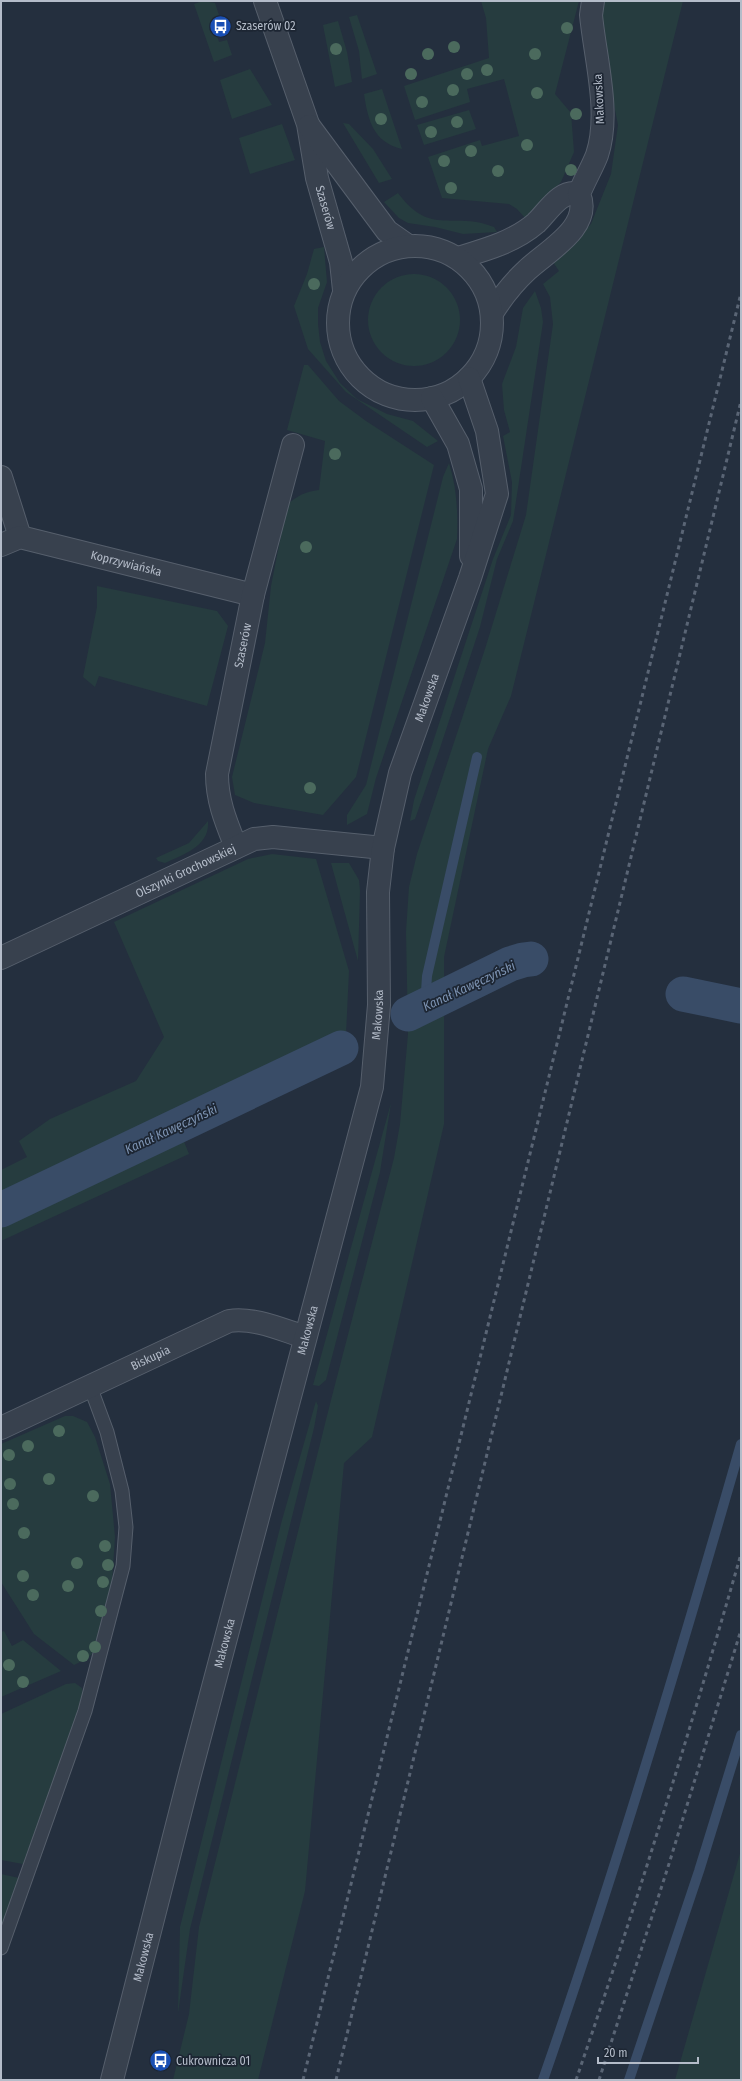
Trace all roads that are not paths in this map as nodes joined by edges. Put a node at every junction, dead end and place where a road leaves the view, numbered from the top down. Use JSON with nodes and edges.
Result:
{"nodes":[{"id":1,"x":265,"y":1,"type":"edge"},
{"id":2,"x":592,"y":1,"type":"edge"},
{"id":3,"x":308,"y":124,"type":"junction"},
{"id":4,"x":578,"y":194,"type":"junction"},
{"id":5,"x":407,"y":245,"type":"junction"},
{"id":6,"x":458,"y":258,"type":"junction"},
{"id":7,"x":344,"y":290,"type":"junction"},
{"id":8,"x":492,"y":313,"type":"junction"},
{"id":9,"x":469,"y":378,"type":"junction"},
{"id":10,"x":432,"y":398,"type":"junction"},
{"id":11,"x":293,"y":445,"type":"dead end"},
{"id":12,"x":1,"y":477,"type":"edge"},
{"id":13,"x":11,"y":541,"type":"edge"},
{"id":14,"x":470,"y":578,"type":"junction"},
{"id":15,"x":253,"y":595,"type":"junction"},
{"id":16,"x":236,"y":847,"type":"junction"},
{"id":17,"x":383,"y":848,"type":"junction"},
{"id":18,"x":1,"y":958,"type":"edge"},
{"id":19,"x":305,"y":1337,"type":"junction"},
{"id":20,"x":90,"y":1386,"type":"junction"},
{"id":21,"x":1,"y":1428,"type":"edge"},
{"id":22,"x":1,"y":1948,"type":"edge"},
{"id":23,"x":112,"y":2080,"type":"edge"}],
"edges":[{"from":1,"to":3,"type":"street","name":"Szaserów"},
{"from":2,"to":4,"type":"street","name":"Makowska"},
{"from":3,"to":5,"type":"street","name":"Szaserów"},
{"from":3,"to":7,"type":"street","name":"Szaserów"},
{"from":4,"to":6,"type":"street"},
{"from":4,"to":8,"type":"street"},
{"from":5,"to":6,"type":"street"},
{"from":5,"to":7,"type":"street"},
{"from":6,"to":8,"type":"street"},
{"from":7,"to":10,"type":"street"},
{"from":8,"to":9,"type":"street"},
{"from":9,"to":10,"type":"street"},
{"from":9,"to":14,"type":"street","name":"Makowska"},
{"from":10,"to":14,"type":"street","name":"Makowska"},
{"from":11,"to":15,"type":"street","name":"Szaserów"},
{"from":12,"to":13,"type":"street"},
{"from":13,"to":15,"type":"street","name":"Koprzywiańska"},
{"from":14,"to":17,"type":"street","name":"Makowska"},
{"from":15,"to":16,"type":"street","name":"Szaserów"},
{"from":16,"to":17,"type":"street","name":"Olszynki Grochowskiej"},
{"from":16,"to":18,"type":"street","name":"Olszynki Grochowskiej"},
{"from":17,"to":19,"type":"street","name":"Makowska"},
{"from":19,"to":20,"type":"street","name":"Biskupia"},
{"from":19,"to":23,"type":"street","name":"Makowska"},
{"from":20,"to":21,"type":"street","name":"Biskupia"},
{"from":20,"to":22,"type":"lane"}]}
